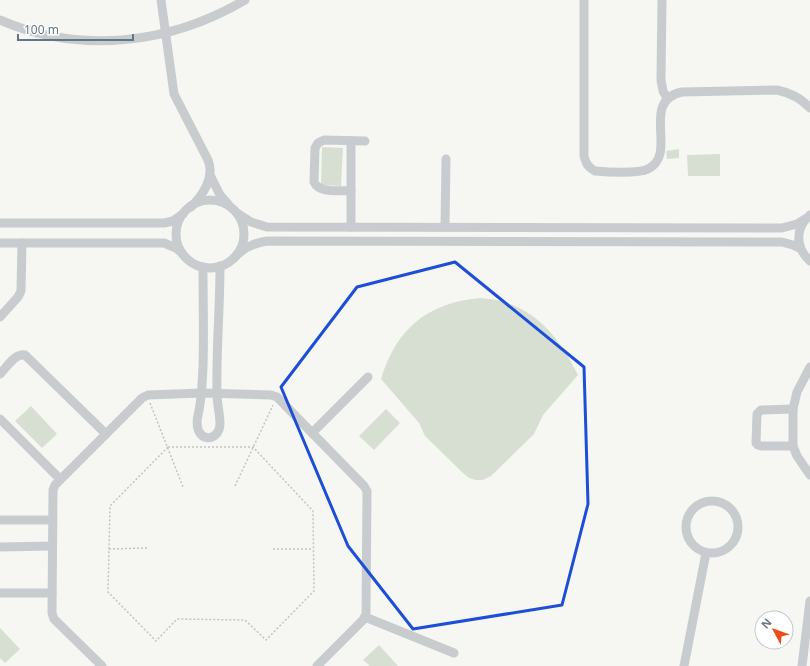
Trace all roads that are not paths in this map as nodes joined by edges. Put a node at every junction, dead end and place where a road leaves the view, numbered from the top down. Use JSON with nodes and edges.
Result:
{"nodes":[{"id":1,"x":161,"y":0,"type":"edge"},
{"id":2,"x":245,"y":0,"type":"edge"},
{"id":3,"x":584,"y":0,"type":"edge"},
{"id":4,"x":662,"y":0,"type":"edge"},
{"id":5,"x":0,"y":20,"type":"edge"},
{"id":6,"x":166,"y":33,"type":"junction"},
{"id":7,"x":667,"y":98,"type":"junction"},
{"id":8,"x":810,"y":108,"type":"edge"},
{"id":9,"x":351,"y":141,"type":"junction"},
{"id":10,"x":365,"y":141,"type":"dead end"},
{"id":11,"x":446,"y":159,"type":"dead end"},
{"id":12,"x":210,"y":175,"type":"junction"},
{"id":13,"x":351,"y":191,"type":"junction"},
{"id":14,"x":187,"y":210,"type":"junction"},
{"id":15,"x":235,"y":211,"type":"junction"},
{"id":16,"x":808,"y":217,"type":"edge"},
{"id":17,"x":0,"y":223,"type":"edge"},
{"id":18,"x":351,"y":227,"type":"junction"},
{"id":19,"x":445,"y":227,"type":"junction"},
{"id":20,"x":0,"y":243,"type":"edge"},
{"id":21,"x":22,"y":243,"type":"junction"},
{"id":22,"x":800,"y":248,"type":"junction"},
{"id":23,"x":183,"y":254,"type":"junction"},
{"id":24,"x":234,"y":258,"type":"junction"},
{"id":25,"x":810,"y":261,"type":"edge"},
{"id":26,"x":220,"y":266,"type":"junction"},
{"id":27,"x":204,"y":267,"type":"junction"},
{"id":28,"x":0,"y":316,"type":"edge"},
{"id":29,"x":204,"y":344,"type":"junction"},
{"id":30,"x":217,"y":344,"type":"junction"},
{"id":31,"x":810,"y":367,"type":"edge"},
{"id":32,"x":0,"y":374,"type":"edge"},
{"id":33,"x":368,"y":377,"type":"dead end"},
{"id":34,"x":202,"y":394,"type":"junction"},
{"id":35,"x":217,"y":394,"type":"junction"},
{"id":36,"x":793,"y":409,"type":"junction"},
{"id":37,"x":0,"y":419,"type":"edge"},
{"id":38,"x":312,"y":433,"type":"junction"},
{"id":39,"x":106,"y":434,"type":"junction"},
{"id":40,"x":794,"y":446,"type":"junction"},
{"id":41,"x":810,"y":475,"type":"edge"},
{"id":42,"x":60,"y":479,"type":"junction"},
{"id":43,"x":0,"y":520,"type":"edge"},
{"id":44,"x":52,"y":520,"type":"junction"},
{"id":45,"x":52,"y":546,"type":"junction"},
{"id":46,"x":0,"y":547,"type":"edge"},
{"id":47,"x":706,"y":553,"type":"junction"},
{"id":48,"x":0,"y":593,"type":"edge"},
{"id":49,"x":52,"y":593,"type":"junction"},
{"id":50,"x":810,"y":601,"type":"edge"},
{"id":51,"x":365,"y":617,"type":"junction"},
{"id":52,"x":454,"y":653,"type":"dead end"},
{"id":53,"x":102,"y":666,"type":"edge"},
{"id":54,"x":317,"y":666,"type":"edge"},
{"id":55,"x":684,"y":666,"type":"edge"},
{"id":56,"x":802,"y":666,"type":"edge"}],
"edges":[{"from":1,"to":6,"type":"street"},
{"from":2,"to":6,"type":"street"},
{"from":3,"to":7,"type":"street"},
{"from":4,"to":7,"type":"street"},
{"from":5,"to":6,"type":"street"},
{"from":6,"to":12,"type":"street"},
{"from":7,"to":8,"type":"street"},
{"from":9,"to":10,"type":"street"},
{"from":9,"to":13,"type":"street"},
{"from":9,"to":13,"type":"street"},
{"from":11,"to":19,"type":"street"},
{"from":12,"to":14,"type":"street"},
{"from":12,"to":15,"type":"street"},
{"from":13,"to":18,"type":"street"},
{"from":14,"to":15,"type":"street"},
{"from":14,"to":17,"type":"street"},
{"from":14,"to":23,"type":"street"},
{"from":15,"to":18,"type":"street"},
{"from":15,"to":24,"type":"street"},
{"from":16,"to":19,"type":"street"},
{"from":16,"to":22,"type":"street"},
{"from":18,"to":19,"type":"street"},
{"from":20,"to":21,"type":"street"},
{"from":21,"to":23,"type":"street"},
{"from":21,"to":28,"type":"street"},
{"from":22,"to":24,"type":"street"},
{"from":22,"to":25,"type":"street"},
{"from":23,"to":27,"type":"street"},
{"from":24,"to":26,"type":"street"},
{"from":26,"to":27,"type":"street"},
{"from":26,"to":30,"type":"street"},
{"from":27,"to":29,"type":"street"},
{"from":29,"to":30,"type":"street"},
{"from":29,"to":34,"type":"street"},
{"from":30,"to":35,"type":"street"},
{"from":31,"to":36,"type":"street"},
{"from":32,"to":39,"type":"street"},
{"from":33,"to":38,"type":"street"},
{"from":34,"to":35,"type":"street"},
{"from":34,"to":35,"type":"street"},
{"from":34,"to":39,"type":"street"},
{"from":35,"to":38,"type":"street"},
{"from":36,"to":40,"type":"street"},
{"from":36,"to":40,"type":"street"},
{"from":37,"to":42,"type":"street"},
{"from":38,"to":51,"type":"street"},
{"from":39,"to":42,"type":"street"},
{"from":40,"to":41,"type":"street"},
{"from":42,"to":44,"type":"street"},
{"from":43,"to":44,"type":"street"},
{"from":44,"to":45,"type":"street"},
{"from":45,"to":46,"type":"street"},
{"from":45,"to":49,"type":"street"},
{"from":47,"to":47,"type":"street"},
{"from":47,"to":55,"type":"street"},
{"from":48,"to":49,"type":"street"},
{"from":49,"to":53,"type":"street"},
{"from":50,"to":56,"type":"street"},
{"from":51,"to":52,"type":"street"},
{"from":51,"to":54,"type":"street"}]}
